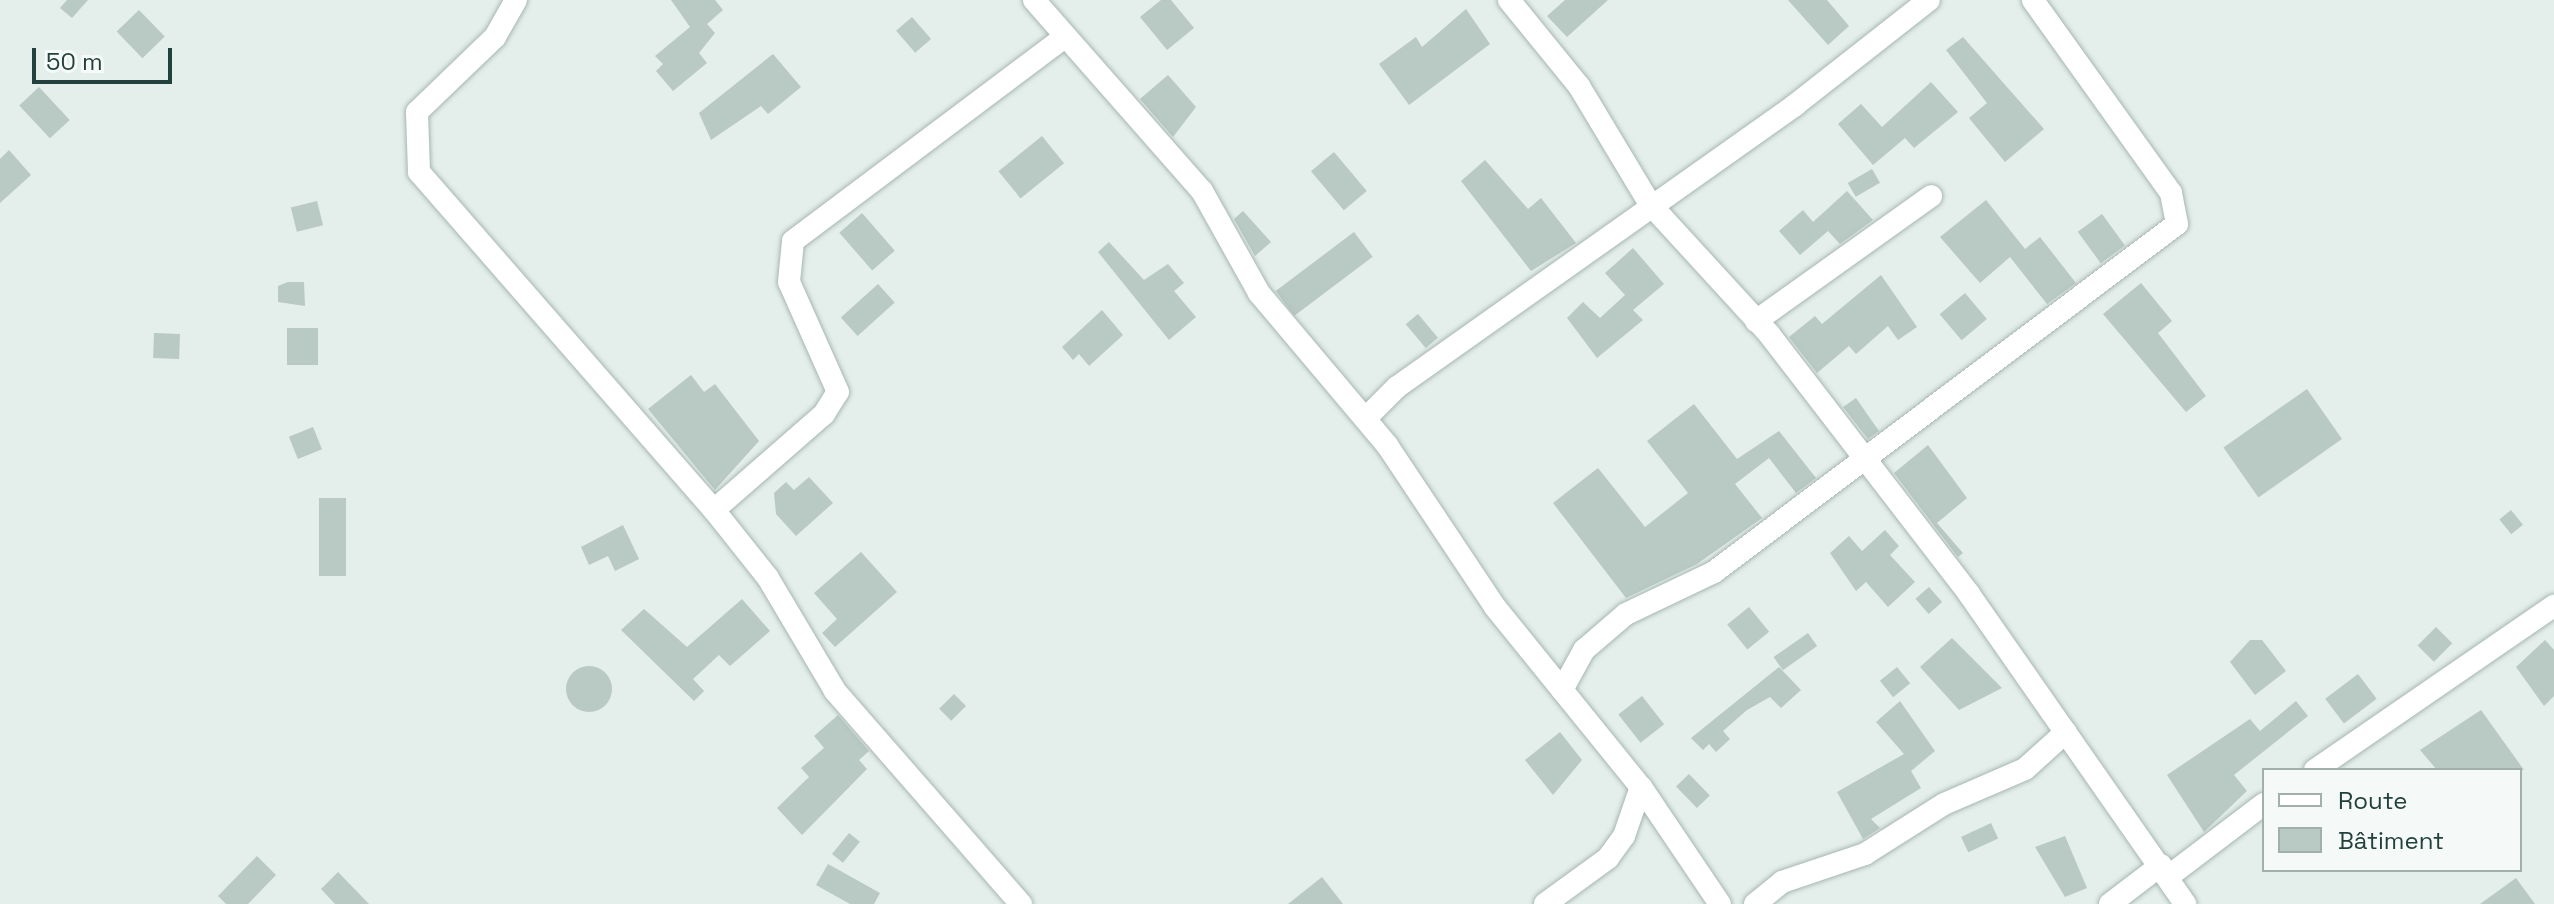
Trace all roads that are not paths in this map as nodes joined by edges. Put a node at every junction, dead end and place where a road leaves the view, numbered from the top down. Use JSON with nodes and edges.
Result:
{"nodes":[{"id":1,"x":516,"y":0,"type":"edge"},
{"id":2,"x":1034,"y":0,"type":"edge"},
{"id":3,"x":1509,"y":0,"type":"edge"},
{"id":4,"x":1929,"y":0,"type":"edge"},
{"id":5,"x":2033,"y":0,"type":"edge"},
{"id":6,"x":1063,"y":38,"type":"junction"},
{"id":7,"x":1931,"y":196,"type":"dead end"},
{"id":8,"x":1650,"y":204,"type":"junction"},
{"id":9,"x":1756,"y":321,"type":"junction"},
{"id":10,"x":1366,"y":418,"type":"junction"},
{"id":11,"x":1862,"y":459,"type":"junction"},
{"id":12,"x":714,"y":510,"type":"junction"},
{"id":13,"x":2554,"y":606,"type":"edge"},
{"id":14,"x":1562,"y":690,"type":"junction"},
{"id":15,"x":2066,"y":732,"type":"junction"},
{"id":16,"x":2318,"y":768,"type":"edge"},
{"id":17,"x":1641,"y":787,"type":"junction"},
{"id":18,"x":2262,"y":805,"type":"edge"},
{"id":19,"x":2165,"y":870,"type":"junction"},
{"id":20,"x":1021,"y":904,"type":"edge"},
{"id":21,"x":1545,"y":904,"type":"edge"},
{"id":22,"x":1720,"y":904,"type":"edge"},
{"id":23,"x":1755,"y":904,"type":"edge"},
{"id":24,"x":2110,"y":904,"type":"edge"},
{"id":25,"x":2185,"y":904,"type":"edge"}],
"edges":[{"from":1,"to":12,"type":"street"},
{"from":2,"to":6,"type":"street"},
{"from":3,"to":8,"type":"street"},
{"from":4,"to":8,"type":"street"},
{"from":5,"to":11,"type":"street"},
{"from":6,"to":10,"type":"street"},
{"from":6,"to":12,"type":"street"},
{"from":7,"to":9,"type":"street"},
{"from":8,"to":9,"type":"street"},
{"from":8,"to":10,"type":"street"},
{"from":9,"to":11,"type":"street"},
{"from":10,"to":14,"type":"street"},
{"from":11,"to":14,"type":"street"},
{"from":11,"to":15,"type":"street"},
{"from":12,"to":20,"type":"street"},
{"from":13,"to":16,"type":"street"},
{"from":14,"to":17,"type":"street"},
{"from":15,"to":19,"type":"street"},
{"from":15,"to":23,"type":"street"},
{"from":17,"to":21,"type":"street"},
{"from":17,"to":22,"type":"street"},
{"from":18,"to":19,"type":"street"},
{"from":19,"to":24,"type":"street"},
{"from":19,"to":25,"type":"street"}]}
